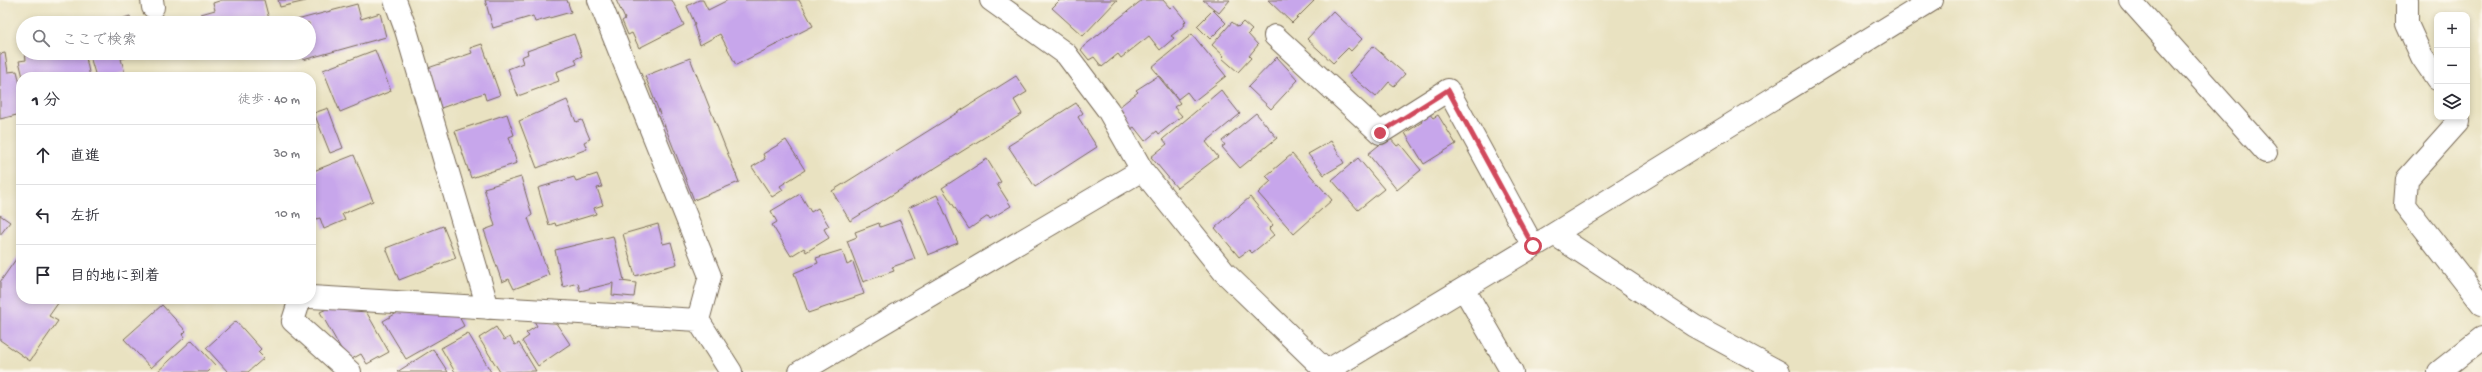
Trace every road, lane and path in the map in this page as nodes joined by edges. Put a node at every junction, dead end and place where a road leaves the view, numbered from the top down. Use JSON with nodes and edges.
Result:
{"nodes":[{"id":1,"x":395,"y":0,"type":"edge"},
{"id":2,"x":599,"y":0,"type":"edge"},
{"id":3,"x":992,"y":0,"type":"edge"},
{"id":4,"x":1932,"y":0,"type":"edge"},
{"id":5,"x":2130,"y":0,"type":"edge"},
{"id":6,"x":2407,"y":0,"type":"edge"},
{"id":7,"x":1275,"y":36,"type":"dead end"},
{"id":8,"x":2434,"y":75,"type":"edge"},
{"id":9,"x":2458,"y":120,"type":"edge"},
{"id":10,"x":2266,"y":152,"type":"dead end"},
{"id":11,"x":1142,"y":170,"type":"junction"},
{"id":12,"x":1554,"y":234,"type":"junction"},
{"id":13,"x":1533,"y":246,"type":"junction"},
{"id":14,"x":1464,"y":289,"type":"junction"},
{"id":15,"x":316,"y":297,"type":"edge"},
{"id":16,"x":298,"y":304,"type":"edge"},
{"id":17,"x":2482,"y":304,"type":"edge"},
{"id":18,"x":488,"y":308,"type":"junction"},
{"id":19,"x":698,"y":320,"type":"junction"},
{"id":20,"x":2482,"y":338,"type":"edge"},
{"id":21,"x":350,"y":372,"type":"edge"},
{"id":22,"x":731,"y":372,"type":"edge"},
{"id":23,"x":800,"y":372,"type":"edge"},
{"id":24,"x":1325,"y":372,"type":"edge"},
{"id":25,"x":1512,"y":372,"type":"edge"},
{"id":26,"x":1779,"y":372,"type":"edge"},
{"id":27,"x":2440,"y":372,"type":"edge"}],
"edges":[{"from":1,"to":18,"type":"street"},
{"from":2,"to":19,"type":"street"},
{"from":3,"to":11,"type":"street"},
{"from":4,"to":12,"type":"street"},
{"from":5,"to":10,"type":"street"},
{"from":6,"to":8,"type":"street"},
{"from":7,"to":13,"type":"street"},
{"from":9,"to":17,"type":"street"},
{"from":11,"to":23,"type":"street"},
{"from":11,"to":24,"type":"street"},
{"from":12,"to":13,"type":"street"},
{"from":12,"to":26,"type":"street"},
{"from":13,"to":14,"type":"street"},
{"from":14,"to":24,"type":"street"},
{"from":14,"to":25,"type":"street"},
{"from":15,"to":18,"type":"street"},
{"from":16,"to":21,"type":"street"},
{"from":18,"to":19,"type":"street"},
{"from":19,"to":22,"type":"street"},
{"from":20,"to":27,"type":"street"}]}
